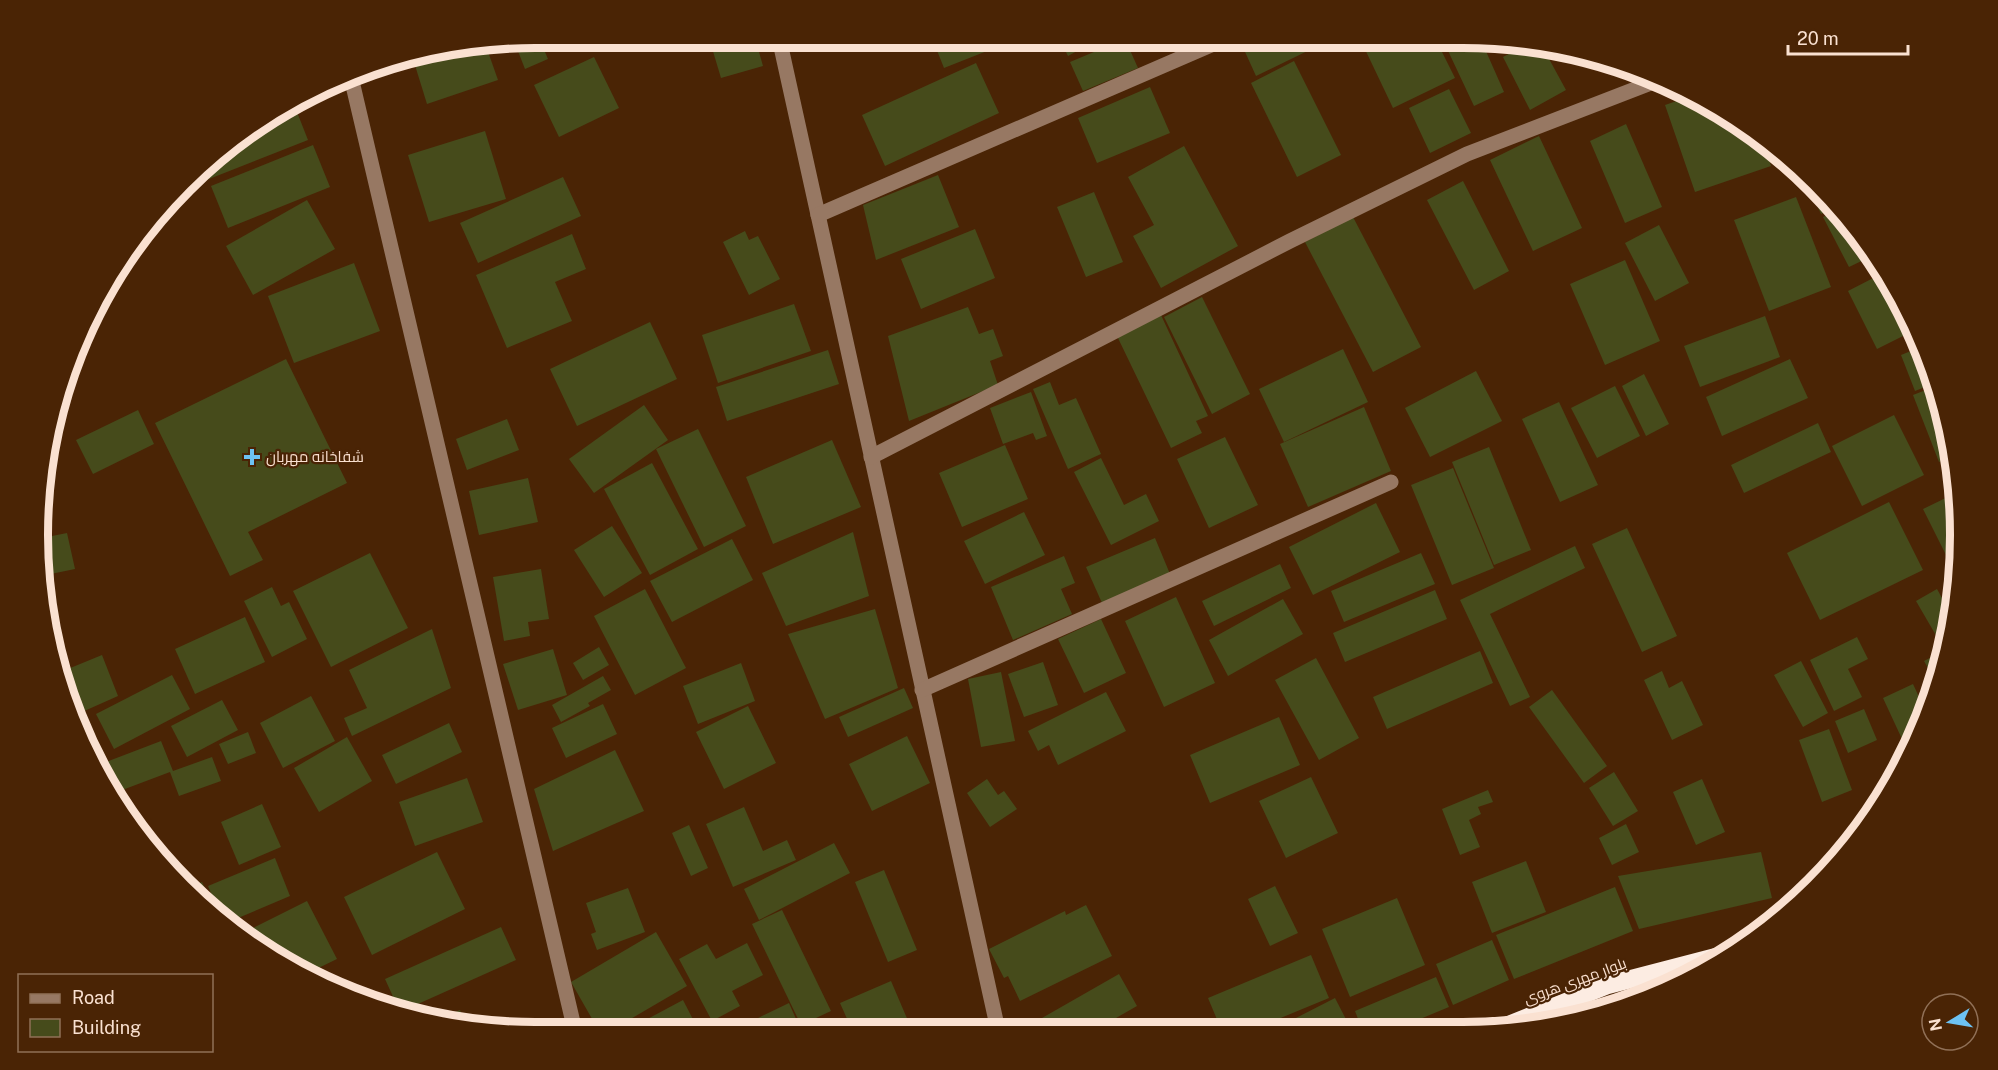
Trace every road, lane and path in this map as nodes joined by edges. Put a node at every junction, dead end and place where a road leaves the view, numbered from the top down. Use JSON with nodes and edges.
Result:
{"nodes":[{"id":1,"x":781,"y":48,"type":"edge"},
{"id":2,"x":1204,"y":48,"type":"edge"},
{"id":3,"x":353,"y":84,"type":"edge"},
{"id":4,"x":1647,"y":84,"type":"edge"},
{"id":5,"x":818,"y":215,"type":"junction"},
{"id":6,"x":871,"y":457,"type":"junction"},
{"id":7,"x":1391,"y":482,"type":"dead end"},
{"id":8,"x":922,"y":690,"type":"junction"},
{"id":9,"x":1698,"y":961,"type":"edge"},
{"id":10,"x":1525,"y":1018,"type":"edge"},
{"id":11,"x":573,"y":1022,"type":"edge"},
{"id":12,"x":996,"y":1022,"type":"edge"}],
"edges":[{"from":1,"to":5,"type":"street"},
{"from":2,"to":5,"type":"street"},
{"from":3,"to":11,"type":"street"},
{"from":4,"to":6,"type":"street"},
{"from":5,"to":6,"type":"street"},
{"from":6,"to":8,"type":"street"},
{"from":7,"to":8,"type":"street"},
{"from":8,"to":12,"type":"street"},
{"from":9,"to":10,"type":"highway","name":"بلوار مهری هروی"}]}
